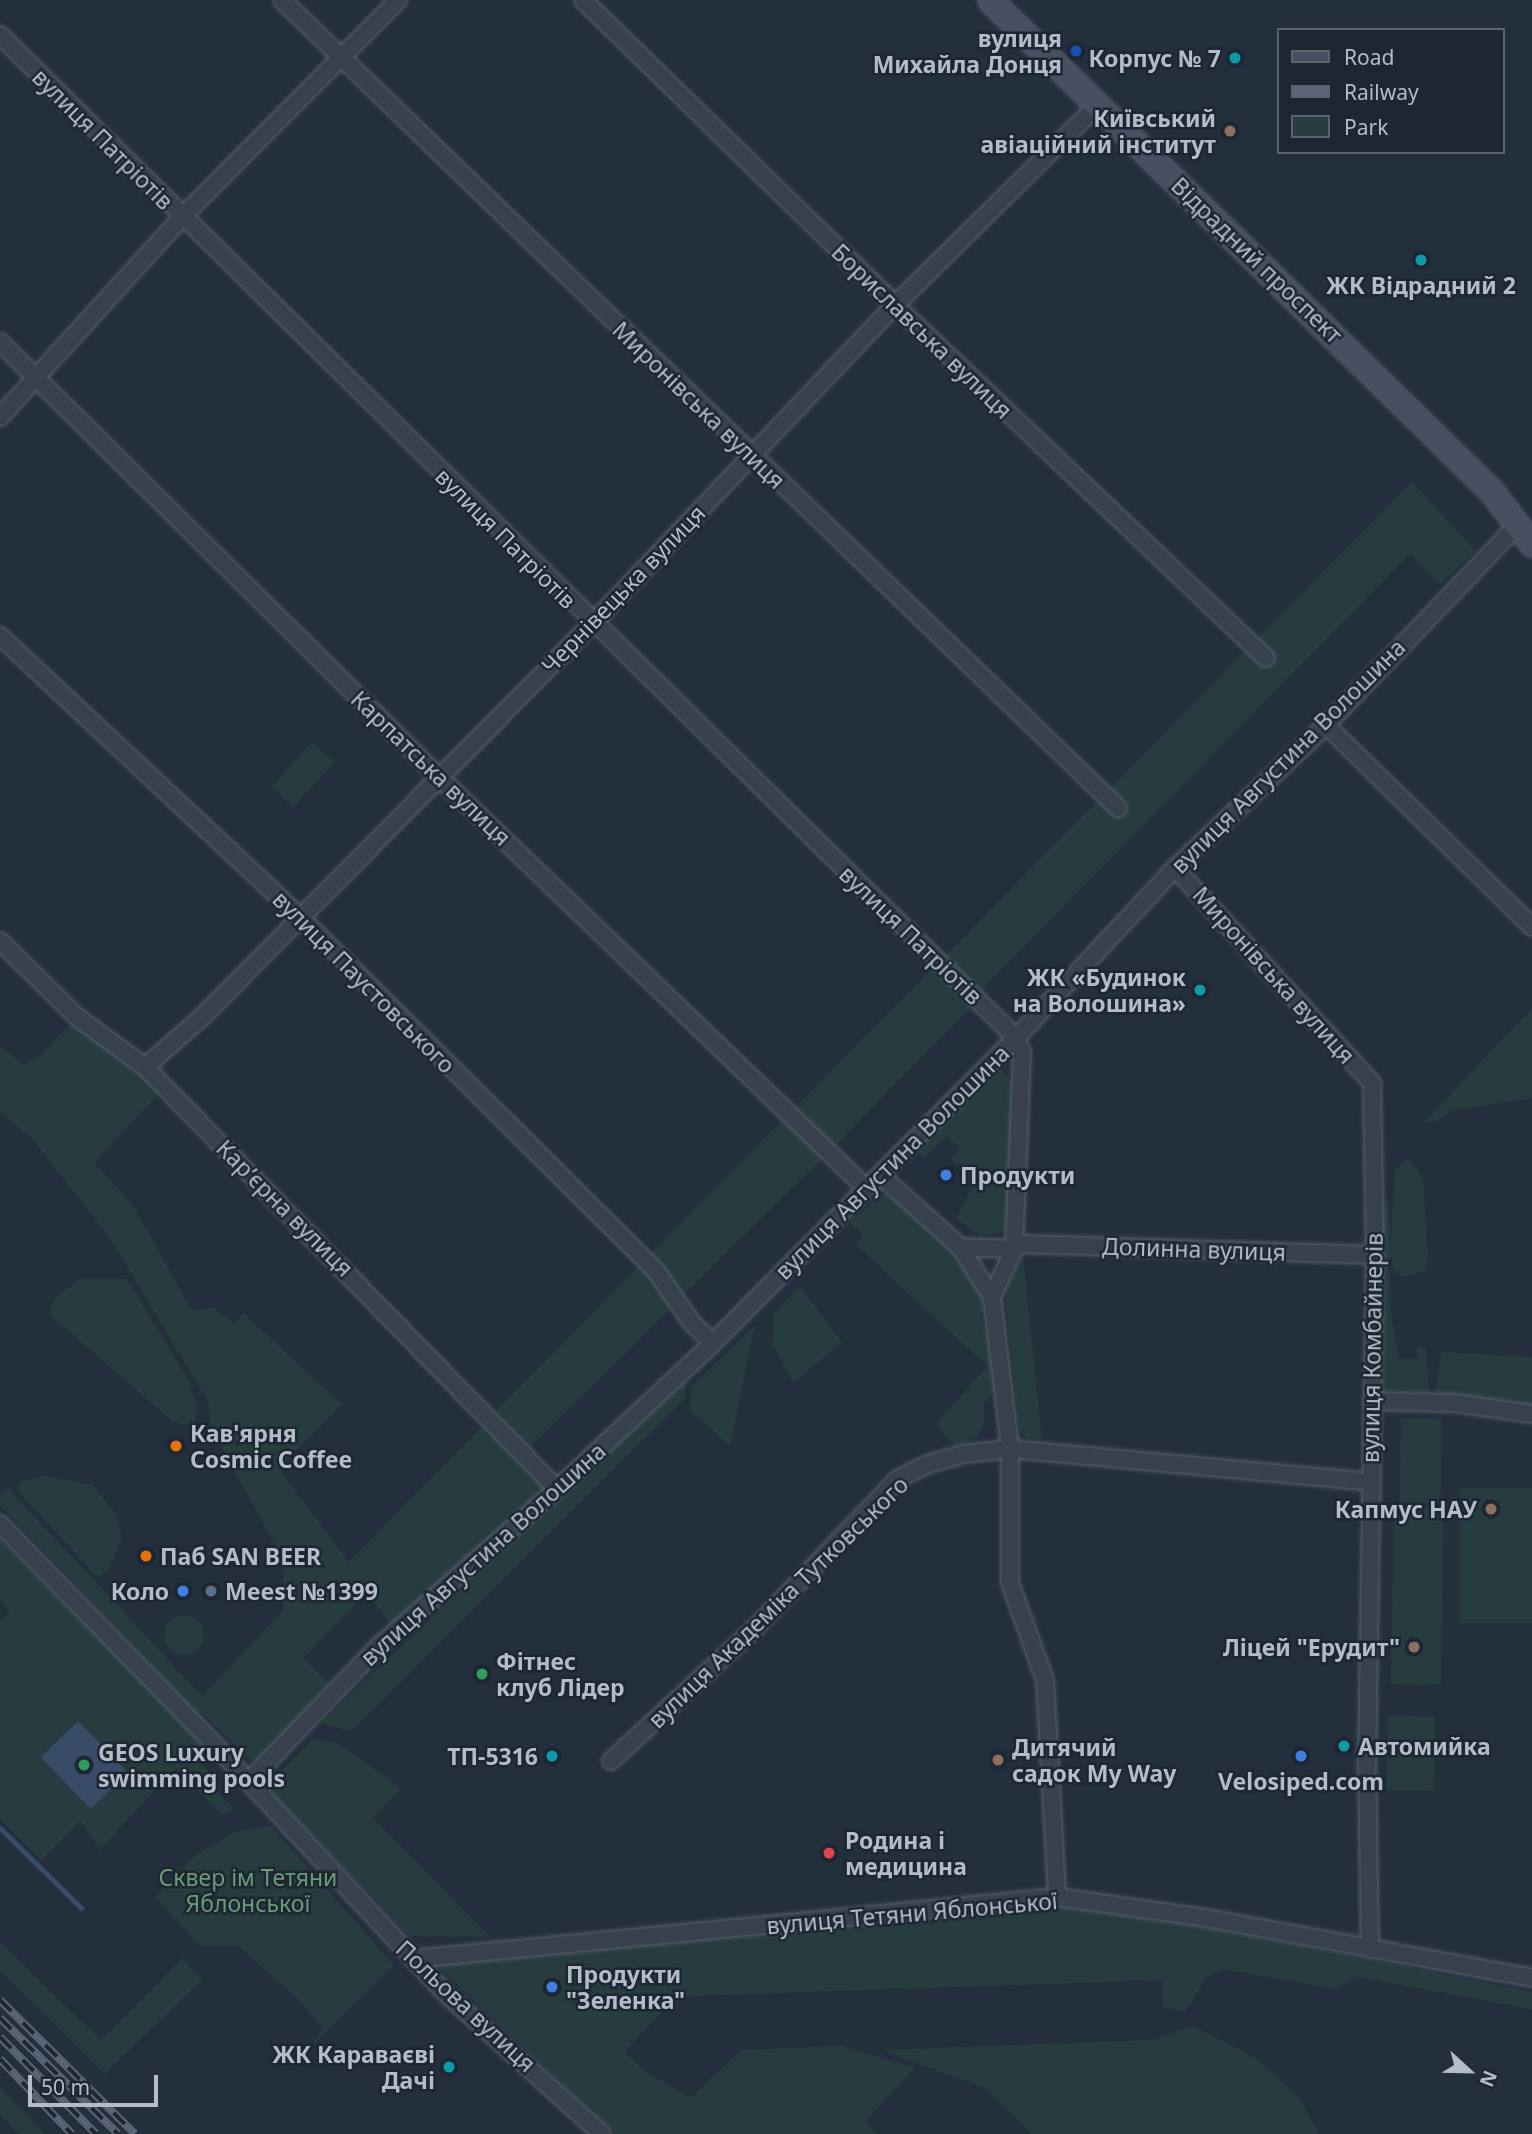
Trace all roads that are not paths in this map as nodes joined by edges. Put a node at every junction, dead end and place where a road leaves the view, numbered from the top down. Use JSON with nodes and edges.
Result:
{"nodes":[{"id":1,"x":282,"y":0,"type":"edge"},
{"id":2,"x":398,"y":0,"type":"edge"},
{"id":3,"x":583,"y":0,"type":"edge"},
{"id":4,"x":990,"y":0,"type":"edge"},
{"id":5,"x":0,"y":35,"type":"edge"},
{"id":6,"x":339,"y":58,"type":"junction"},
{"id":7,"x":1097,"y":106,"type":"junction"},
{"id":8,"x":181,"y":218,"type":"junction"},
{"id":9,"x":895,"y":305,"type":"junction"},
{"id":10,"x":0,"y":342,"type":"edge"},
{"id":11,"x":37,"y":379,"type":"junction"},
{"id":12,"x":0,"y":417,"type":"edge"},
{"id":13,"x":750,"y":454,"type":"junction"},
{"id":14,"x":1525,"y":522,"type":"edge"},
{"id":15,"x":1532,"y":544,"type":"edge"},
{"id":16,"x":593,"y":623,"type":"junction"},
{"id":17,"x":0,"y":636,"type":"edge"},
{"id":18,"x":1266,"y":658,"type":"dead end"},
{"id":19,"x":1326,"y":725,"type":"junction"},
{"id":20,"x":440,"y":778,"type":"junction"},
{"id":21,"x":1118,"y":808,"type":"dead end"},
{"id":22,"x":1175,"y":868,"type":"junction"},
{"id":23,"x":299,"y":916,"type":"junction"},
{"id":24,"x":1532,"y":926,"type":"edge"},
{"id":25,"x":0,"y":941,"type":"edge"},
{"id":26,"x":1016,"y":1038,"type":"junction"},
{"id":27,"x":145,"y":1067,"type":"junction"},
{"id":28,"x":1372,"y":1083,"type":"joint"},
{"id":29,"x":880,"y":1175,"type":"junction"},
{"id":30,"x":867,"y":1189,"type":"junction"},
{"id":31,"x":960,"y":1247,"type":"junction"},
{"id":32,"x":1014,"y":1249,"type":"junction"},
{"id":33,"x":1375,"y":1255,"type":"junction"},
{"id":34,"x":992,"y":1297,"type":"junction"},
{"id":35,"x":713,"y":1343,"type":"junction"},
{"id":36,"x":1371,"y":1401,"type":"junction"},
{"id":37,"x":1532,"y":1413,"type":"edge"},
{"id":38,"x":1010,"y":1449,"type":"junction"},
{"id":39,"x":1371,"y":1482,"type":"junction"},
{"id":40,"x":557,"y":1489,"type":"junction"},
{"id":41,"x":0,"y":1524,"type":"edge"},
{"id":42,"x":611,"y":1762,"type":"dead end"},
{"id":43,"x":249,"y":1781,"type":"junction"},
{"id":44,"x":1057,"y":1897,"type":"junction"},
{"id":45,"x":1370,"y":1949,"type":"junction"},
{"id":46,"x":413,"y":1959,"type":"junction"},
{"id":47,"x":1532,"y":1978,"type":"edge"},
{"id":48,"x":602,"y":2134,"type":"edge"}],
"edges":[{"from":1,"to":6,"type":"street","name":"Миронівська вулиця"},
{"from":2,"to":6,"type":"street"},
{"from":3,"to":9,"type":"street","name":"Бориславська вулиця"},
{"from":4,"to":7,"type":"main road","name":"Відрадний проспект"},
{"from":5,"to":8,"type":"street","name":"вулиця Патріотів"},
{"from":6,"to":8,"type":"street"},
{"from":6,"to":13,"type":"street","name":"Миронівська вулиця"},
{"from":7,"to":9,"type":"street","name":"Чернівецька вулиця"},
{"from":7,"to":14,"type":"main road","name":"Відрадний проспект"},
{"from":8,"to":11,"type":"street"},
{"from":8,"to":16,"type":"street","name":"вулиця Патріотів"},
{"from":9,"to":13,"type":"street","name":"Чернівецька вулиця"},
{"from":9,"to":18,"type":"street","name":"Бориславська вулиця"},
{"from":10,"to":11,"type":"street","name":"Карпатська вулиця"},
{"from":11,"to":12,"type":"street"},
{"from":11,"to":20,"type":"street","name":"Карпатська вулиця"},
{"from":13,"to":16,"type":"street","name":"Чернівецька вулиця"},
{"from":13,"to":21,"type":"street","name":"Миронівська вулиця"},
{"from":14,"to":15,"type":"main road","name":"Відрадний проспект"},
{"from":14,"to":19,"type":"street","name":"вулиця Августина Волошина"},
{"from":16,"to":20,"type":"street","name":"Чернівецька вулиця"},
{"from":16,"to":26,"type":"street","name":"вулиця Патріотів"},
{"from":17,"to":23,"type":"street","name":"вулиця Паустовського"},
{"from":19,"to":22,"type":"street","name":"вулиця Августина Волошина"},
{"from":19,"to":24,"type":"street"},
{"from":20,"to":23,"type":"street","name":"Чернівецька вулиця"},
{"from":20,"to":30,"type":"street","name":"Карпатська вулиця"},
{"from":22,"to":26,"type":"street","name":"вулиця Августина Волошина"},
{"from":22,"to":28,"type":"street","name":"Миронівська вулиця"},
{"from":23,"to":27,"type":"street","name":"Чернівецька вулиця"},
{"from":23,"to":35,"type":"street","name":"вулиця Паустовського"},
{"from":25,"to":27,"type":"street","name":"Карʼєрна вулиця"},
{"from":26,"to":29,"type":"street","name":"вулиця Августина Волошина"},
{"from":26,"to":32,"type":"street"},
{"from":27,"to":40,"type":"street","name":"Карʼєрна вулиця"},
{"from":28,"to":33,"type":"street","name":"вулиця Комбайнерів"},
{"from":29,"to":30,"type":"street","name":"вулиця Августина Волошина"},
{"from":29,"to":31,"type":"street"},
{"from":30,"to":35,"type":"street","name":"вулиця Августина Волошина"},
{"from":31,"to":32,"type":"street","name":"Долинна вулиця"},
{"from":31,"to":34,"type":"street"},
{"from":32,"to":33,"type":"street","name":"Долинна вулиця"},
{"from":32,"to":34,"type":"street"},
{"from":33,"to":36,"type":"street","name":"вулиця Комбайнерів"},
{"from":34,"to":38,"type":"street"},
{"from":35,"to":40,"type":"street","name":"вулиця Августина Волошина"},
{"from":36,"to":37,"type":"street"},
{"from":36,"to":39,"type":"street","name":"вулиця Комбайнерів"},
{"from":38,"to":39,"type":"street","name":"вулиця Академіка Тутковського"},
{"from":38,"to":42,"type":"street","name":"вулиця Академіка Тутковського"},
{"from":38,"to":44,"type":"street"},
{"from":39,"to":45,"type":"street","name":"вулиця Комбайнерів"},
{"from":40,"to":43,"type":"street","name":"вулиця Августина Волошина"},
{"from":41,"to":43,"type":"street","name":"Польова вулиця"},
{"from":43,"to":46,"type":"street","name":"Польова вулиця"},
{"from":44,"to":45,"type":"street","name":"вулиця Тетяни Яблонської"},
{"from":44,"to":46,"type":"street","name":"вулиця Тетяни Яблонської"},
{"from":45,"to":47,"type":"street","name":"вулиця Тетяни Яблонської"},
{"from":46,"to":48,"type":"street","name":"Польова вулиця"}]}
